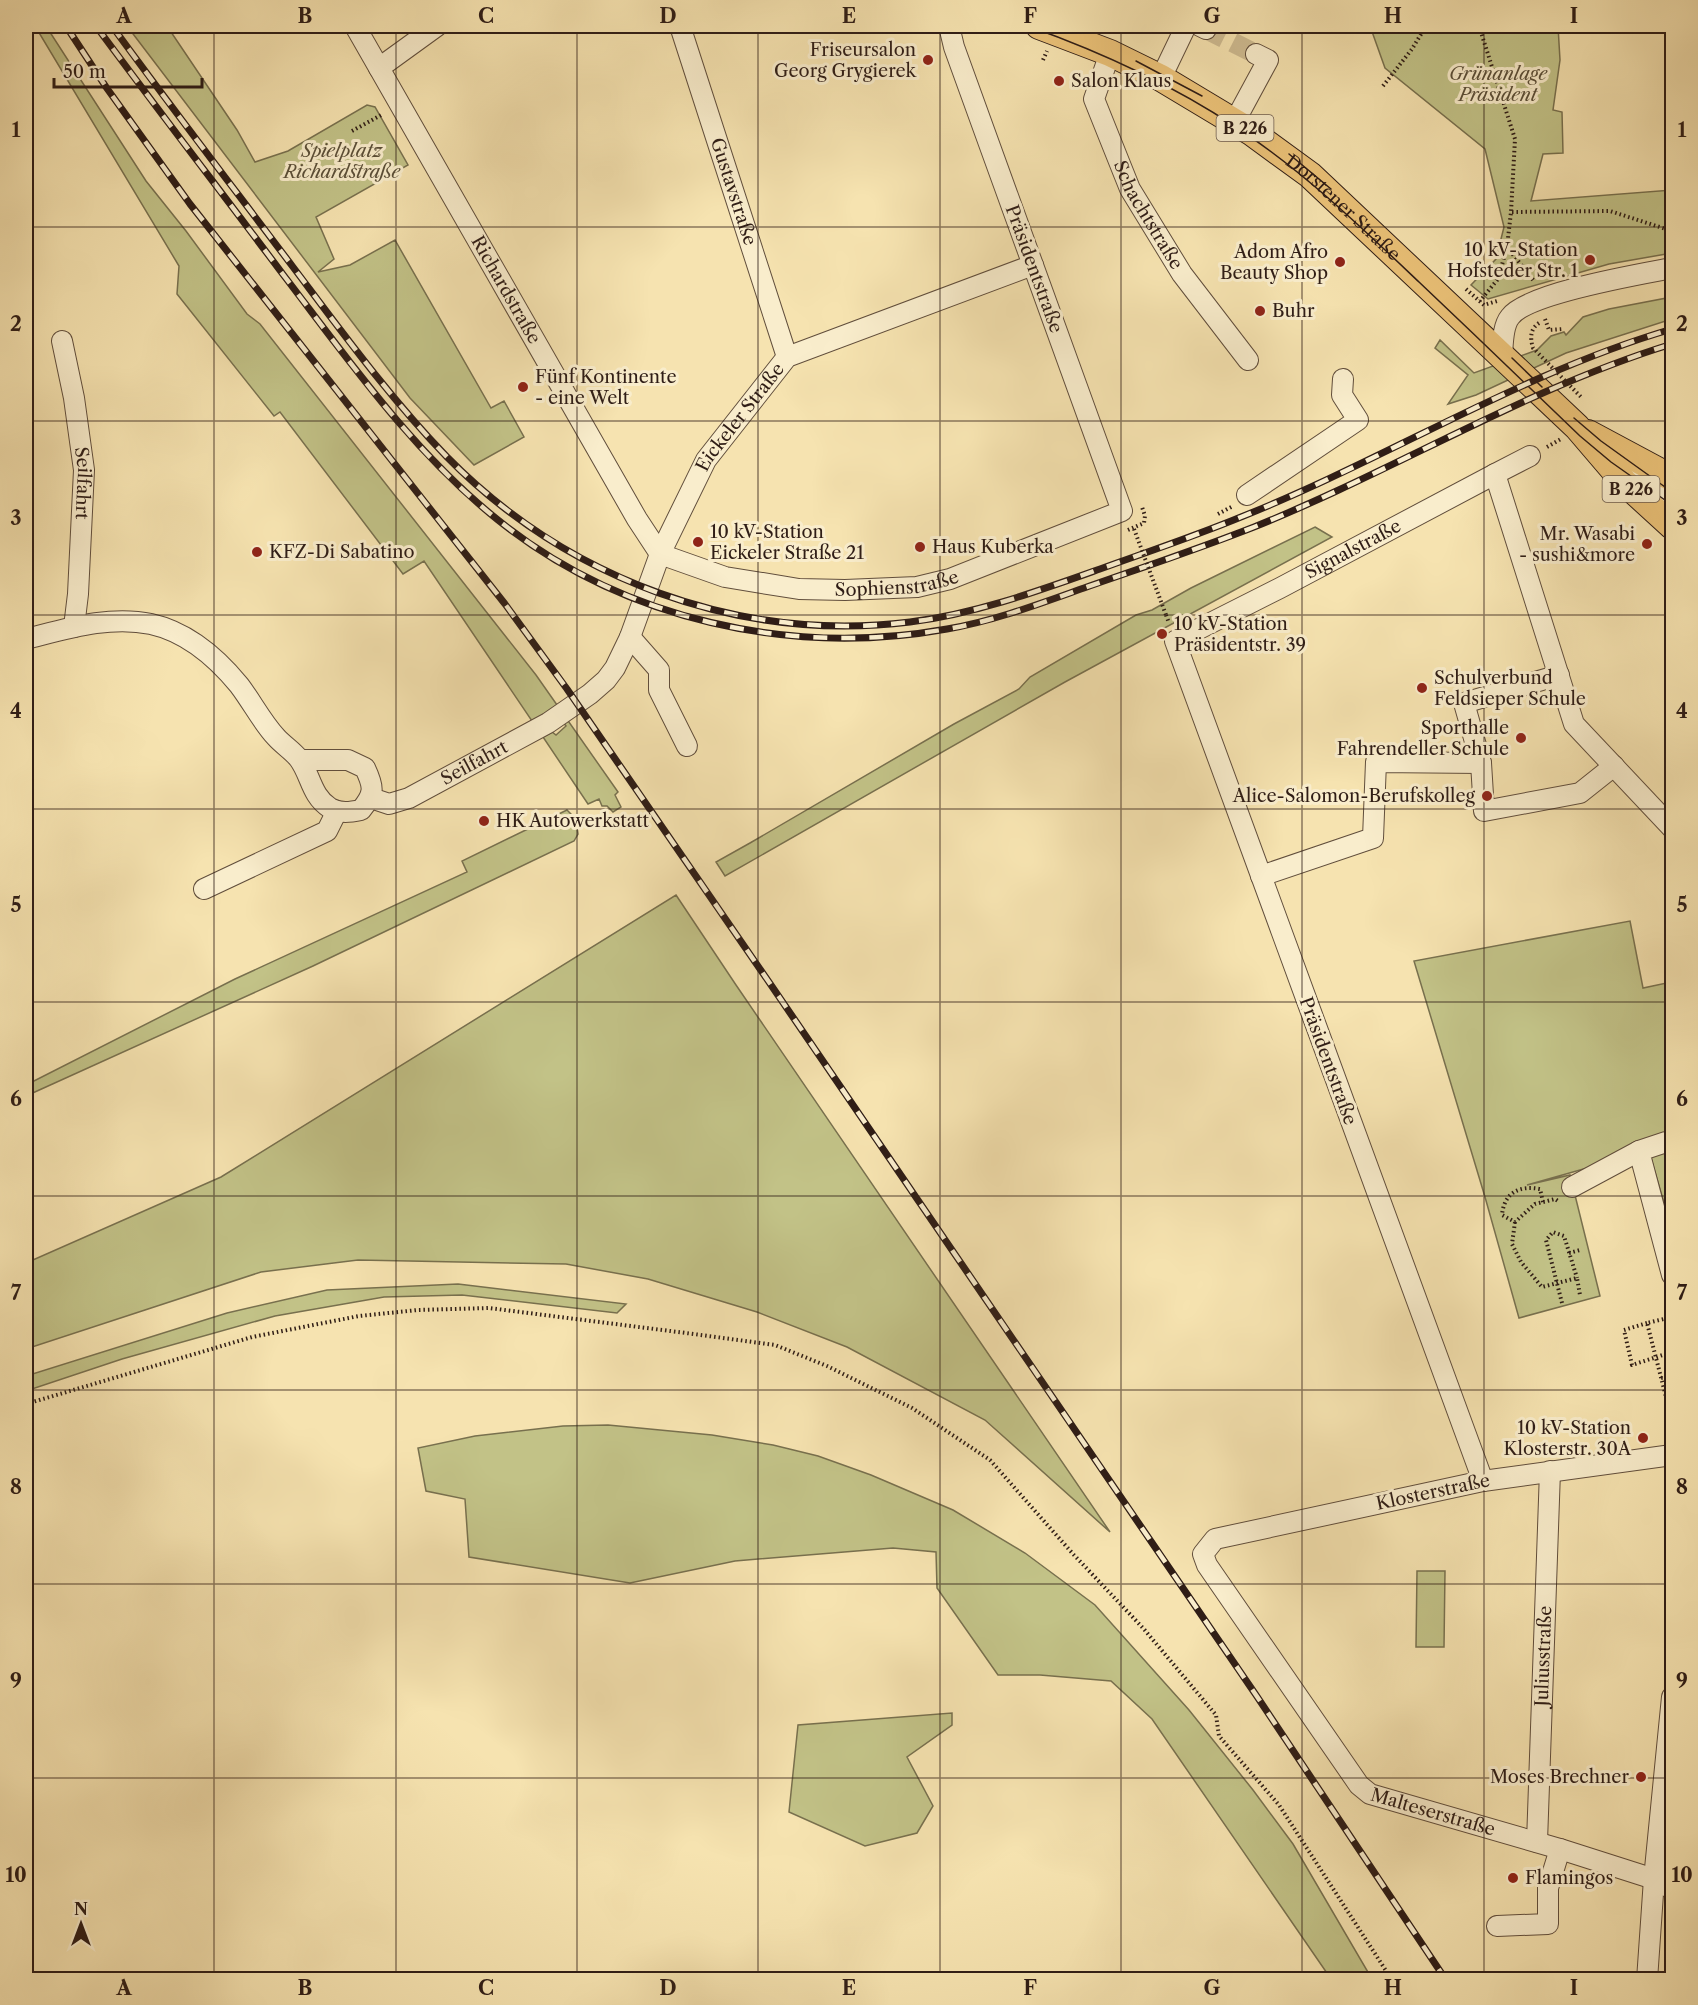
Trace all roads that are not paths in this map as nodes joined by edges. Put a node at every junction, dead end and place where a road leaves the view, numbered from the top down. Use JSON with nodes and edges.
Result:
{"nodes":[{"id":1,"x":355,"y":26,"type":"edge"},
{"id":2,"x":437,"y":26,"type":"edge"},
{"id":3,"x":680,"y":26,"type":"edge"},
{"id":4,"x":949,"y":26,"type":"edge"},
{"id":5,"x":1039,"y":26,"type":"edge"},
{"id":6,"x":1186,"y":26,"type":"edge"},
{"id":7,"x":1110,"y":53,"type":"junction"},
{"id":8,"x":1256,"y":54,"type":"dead end"},
{"id":9,"x":379,"y":68,"type":"junction"},
{"id":10,"x":1161,"y":78,"type":"junction"},
{"id":11,"x":1234,"y":121,"type":"junction"},
{"id":12,"x":1032,"y":265,"type":"junction"},
{"id":13,"x":1672,"y":268,"type":"edge"},
{"id":14,"x":62,"y":341,"type":"dead end"},
{"id":15,"x":787,"y":357,"type":"junction"},
{"id":16,"x":1502,"y":357,"type":"junction"},
{"id":17,"x":1248,"y":360,"type":"dead end"},
{"id":18,"x":1343,"y":379,"type":"dead end"},
{"id":19,"x":1590,"y":438,"type":"junction"},
{"id":20,"x":1530,"y":456,"type":"road end"},
{"id":21,"x":1666,"y":469,"type":"edge"},
{"id":22,"x":1495,"y":474,"type":"junction"},
{"id":23,"x":1672,"y":492,"type":"edge"},
{"id":24,"x":1247,"y":495,"type":"dead end"},
{"id":25,"x":1672,"y":505,"type":"edge"},
{"id":26,"x":1122,"y":511,"type":"joint"},
{"id":27,"x":1672,"y":526,"type":"edge"},
{"id":28,"x":660,"y":554,"type":"junction"},
{"id":29,"x":74,"y":627,"type":"junction"},
{"id":30,"x":630,"y":637,"type":"junction"},
{"id":31,"x":26,"y":639,"type":"edge"},
{"id":32,"x":1175,"y":641,"type":"joint"},
{"id":33,"x":1559,"y":675,"type":"junction"},
{"id":34,"x":572,"y":706,"type":"joint"},
{"id":35,"x":687,"y":746,"type":"dead end"},
{"id":36,"x":300,"y":760,"type":"junction"},
{"id":37,"x":1481,"y":763,"type":"junction"},
{"id":38,"x":1614,"y":766,"type":"junction"},
{"id":39,"x":371,"y":798,"type":"junction"},
{"id":40,"x":337,"y":811,"type":"junction"},
{"id":41,"x":1672,"y":828,"type":"edge"},
{"id":42,"x":1261,"y":876,"type":"junction"},
{"id":43,"x":204,"y":889,"type":"dead end"},
{"id":44,"x":1666,"y":1142,"type":"dead end"},
{"id":45,"x":1639,"y":1151,"type":"junction"},
{"id":46,"x":1568,"y":1196,"type":"road end"},
{"id":47,"x":1672,"y":1275,"type":"edge"},
{"id":48,"x":1672,"y":1455,"type":"edge"},
{"id":49,"x":1550,"y":1471,"type":"junction"},
{"id":50,"x":1483,"y":1481,"type":"junction"},
{"id":51,"x":1203,"y":1554,"type":"joint"},
{"id":52,"x":1672,"y":1697,"type":"edge"},
{"id":53,"x":1537,"y":1842,"type":"junction"},
{"id":54,"x":1560,"y":1849,"type":"junction"},
{"id":55,"x":1654,"y":1879,"type":"junction"},
{"id":56,"x":1672,"y":1889,"type":"edge"},
{"id":57,"x":1497,"y":1926,"type":"dead end"},
{"id":58,"x":1647,"y":1980,"type":"edge"}],
"edges":[{"from":1,"to":9,"type":"street","name":"Richardstraße"},
{"from":2,"to":9,"type":"street"},
{"from":3,"to":15,"type":"street","name":"Gustavstraße"},
{"from":4,"to":12,"type":"street","name":"Präsidentstraße"},
{"from":5,"to":7,"type":"main road","name":"Dorstener Straße","number":"B 226"},
{"from":6,"to":10,"type":"street"},
{"from":7,"to":10,"type":"main road","name":"Dorstener Straße","number":"B 226"},
{"from":7,"to":17,"type":"street","name":"Schachtstraße"},
{"from":8,"to":11,"type":"street"},
{"from":9,"to":28,"type":"street","name":"Richardstraße"},
{"from":10,"to":11,"type":"main road","name":"Dorstener Straße","number":"B 226"},
{"from":11,"to":16,"type":"main road","name":"Dorstener Straße","number":"B 226"},
{"from":12,"to":15,"type":"street","name":"Eickeler Straße"},
{"from":12,"to":26,"type":"street","name":"Präsidentstraße"},
{"from":13,"to":16,"type":"street"},
{"from":14,"to":29,"type":"street","name":"Seilfahrt"},
{"from":15,"to":28,"type":"street","name":"Eickeler Straße"},
{"from":16,"to":19,"type":"main road","name":"Dorstener Straße","number":"B 226"},
{"from":18,"to":24,"type":"street"},
{"from":19,"to":21,"type":"main road","name":"Dorstener Straße","number":"B 226"},
{"from":19,"to":23,"type":"street"},
{"from":19,"to":25,"type":"street"},
{"from":19,"to":27,"type":"main road","name":"Dorstener Straße","number":"B 226"},
{"from":20,"to":22,"type":"street","name":"Signalstraße"},
{"from":22,"to":32,"type":"street","name":"Signalstraße"},
{"from":22,"to":33,"type":"street"},
{"from":26,"to":28,"type":"street","name":"Sophienstraße"},
{"from":28,"to":30,"type":"street","name":"Eickeler Straße"},
{"from":29,"to":31,"type":"street"},
{"from":29,"to":36,"type":"street"},
{"from":30,"to":34,"type":"street","name":"Eickeler Straße"},
{"from":30,"to":35,"type":"street"},
{"from":32,"to":42,"type":"street","name":"Präsidentstraße"},
{"from":33,"to":37,"type":"street"},
{"from":33,"to":38,"type":"street"},
{"from":34,"to":39,"type":"street","name":"Seilfahrt"},
{"from":36,"to":39,"type":"street"},
{"from":36,"to":40,"type":"street"},
{"from":37,"to":38,"type":"street"},
{"from":37,"to":42,"type":"street"},
{"from":38,"to":41,"type":"street"},
{"from":39,"to":40,"type":"street"},
{"from":40,"to":43,"type":"street"},
{"from":42,"to":50,"type":"street","name":"Präsidentstraße"},
{"from":44,"to":45,"type":"street"},
{"from":45,"to":46,"type":"street"},
{"from":45,"to":47,"type":"street"},
{"from":48,"to":49,"type":"street","name":"Klosterstraße"},
{"from":49,"to":50,"type":"street","name":"Klosterstraße"},
{"from":49,"to":53,"type":"street","name":"Juliusstraße"},
{"from":50,"to":51,"type":"street","name":"Klosterstraße"},
{"from":51,"to":53,"type":"street","name":"Malteserstraße"},
{"from":52,"to":55,"type":"street"},
{"from":53,"to":54,"type":"street","name":"Malteserstraße"},
{"from":54,"to":55,"type":"street","name":"Malteserstraße"},
{"from":54,"to":57,"type":"street"},
{"from":55,"to":56,"type":"street","name":"Malteserstraße"},
{"from":55,"to":58,"type":"street"}]}
